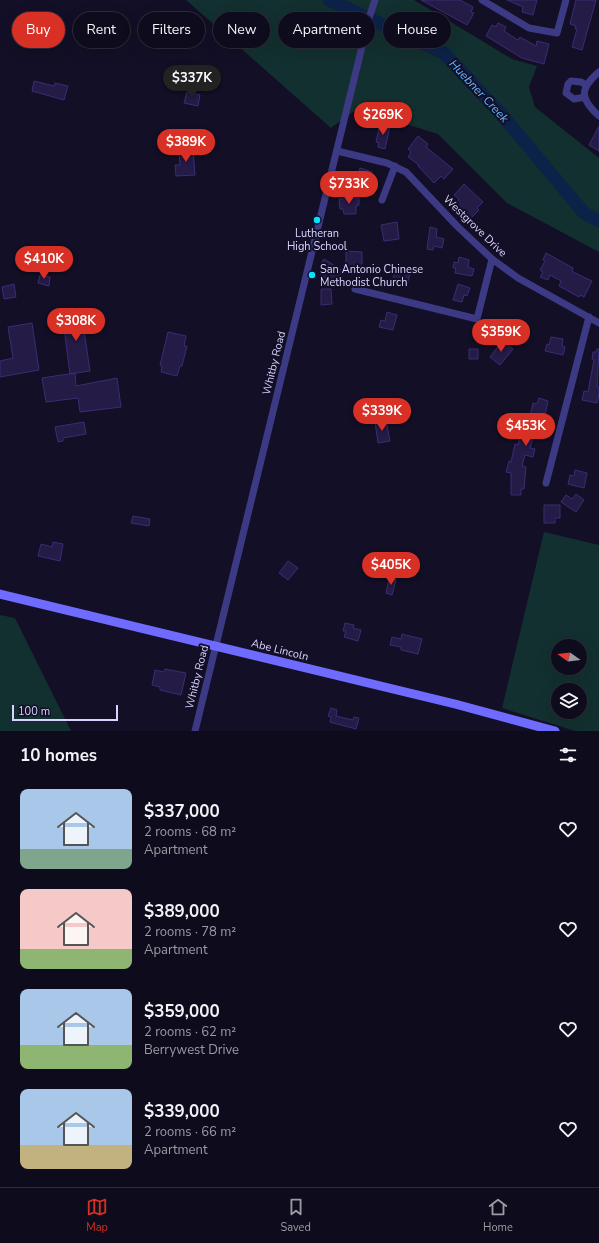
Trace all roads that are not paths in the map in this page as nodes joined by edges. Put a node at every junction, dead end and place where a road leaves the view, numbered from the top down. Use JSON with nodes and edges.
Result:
{"nodes":[{"id":1,"x":375,"y":0,"type":"edge"},
{"id":2,"x":482,"y":0,"type":"edge"},
{"id":3,"x":566,"y":0,"type":"edge"},
{"id":4,"x":599,"y":72,"type":"edge"},
{"id":5,"x":586,"y":86,"type":"junction"},
{"id":6,"x":585,"y":96,"type":"junction"},
{"id":7,"x":599,"y":116,"type":"edge"},
{"id":8,"x":337,"y":151,"type":"junction"},
{"id":9,"x":395,"y":166,"type":"junction"},
{"id":10,"x":382,"y":200,"type":"dead end"},
{"id":11,"x":492,"y":259,"type":"junction"},
{"id":12,"x":355,"y":289,"type":"dead end"},
{"id":13,"x":589,"y":317,"type":"junction"},
{"id":14,"x":599,"y":323,"type":"edge"},
{"id":15,"x":546,"y":483,"type":"dead end"},
{"id":16,"x":0,"y":594,"type":"edge"},
{"id":17,"x":216,"y":646,"type":"junction"},
{"id":18,"x":195,"y":731,"type":"edge"},
{"id":19,"x":555,"y":731,"type":"edge"}],
"edges":[{"from":1,"to":8,"type":"street","name":"Whitby Road"},
{"from":2,"to":3,"type":"street"},
{"from":4,"to":5,"type":"street"},
{"from":5,"to":6,"type":"street"},
{"from":5,"to":6,"type":"street"},
{"from":6,"to":7,"type":"street"},
{"from":8,"to":9,"type":"street","name":"Westgrove Drive"},
{"from":8,"to":17,"type":"street","name":"Whitby Road"},
{"from":9,"to":10,"type":"street"},
{"from":9,"to":11,"type":"street","name":"Westgrove Drive"},
{"from":11,"to":12,"type":"street"},
{"from":11,"to":13,"type":"street","name":"Westgrove Drive"},
{"from":13,"to":14,"type":"street","name":"Westgrove Drive"},
{"from":13,"to":15,"type":"street"},
{"from":16,"to":17,"type":"street","name":"Abe Lincoln"},
{"from":17,"to":18,"type":"street","name":"Whitby Road"},
{"from":17,"to":19,"type":"street","name":"Abe Lincoln"}]}
